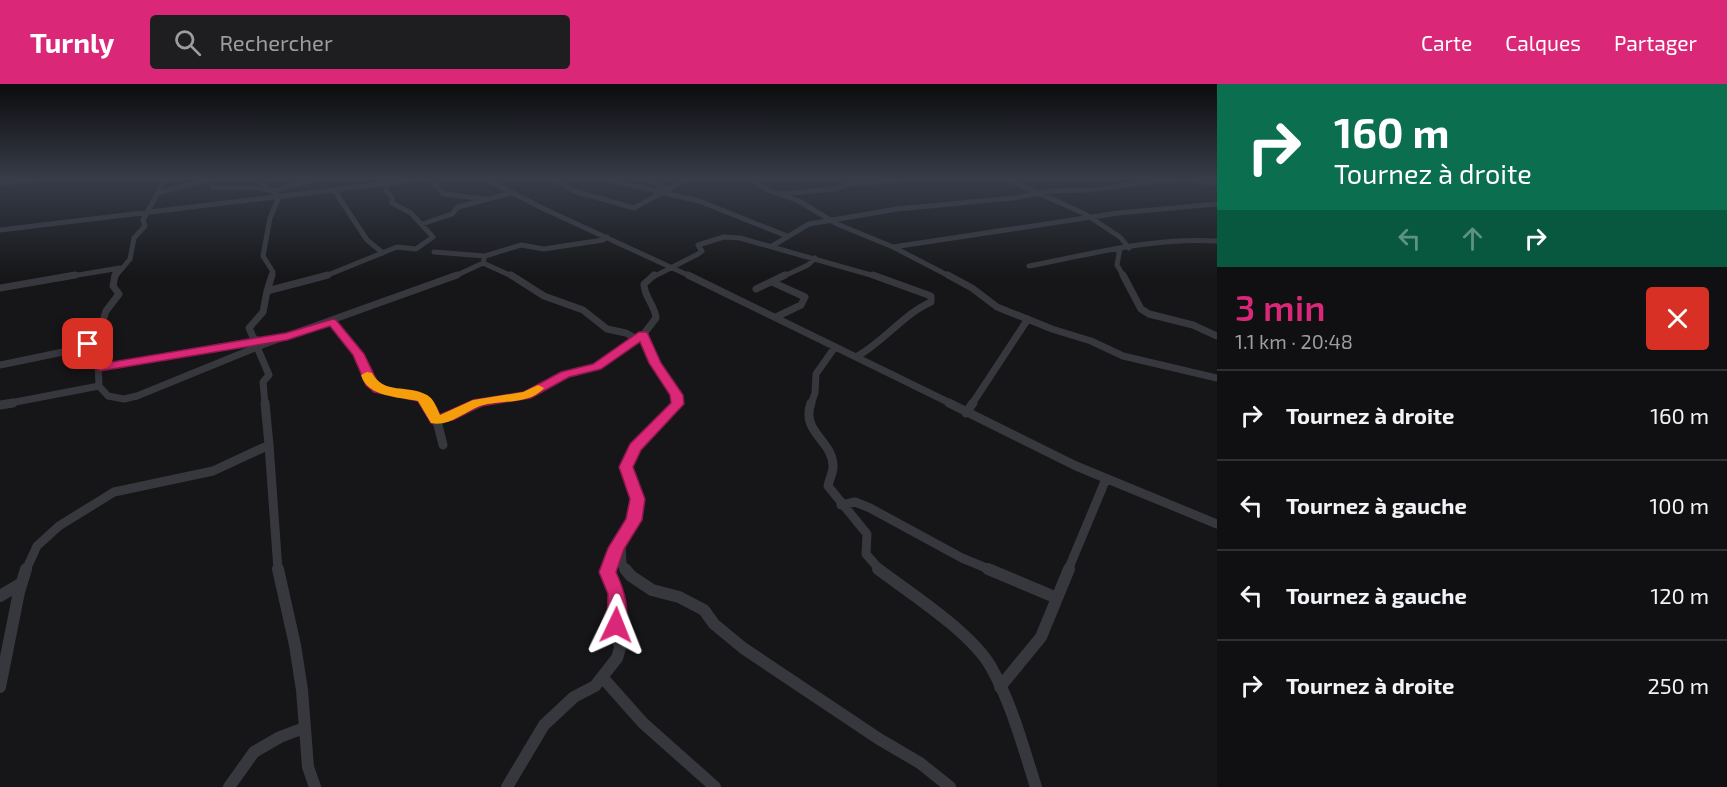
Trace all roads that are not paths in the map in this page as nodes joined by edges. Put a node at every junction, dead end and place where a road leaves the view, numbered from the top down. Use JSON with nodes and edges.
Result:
{"nodes":[{"id":1,"x":136,"y":212,"type":"edge"},
{"id":2,"x":149,"y":212,"type":"edge"},
{"id":3,"x":273,"y":212,"type":"edge"},
{"id":4,"x":348,"y":212,"type":"edge"},
{"id":5,"x":409,"y":212,"type":"edge"},
{"id":6,"x":454,"y":212,"type":"edge"},
{"id":7,"x":552,"y":212,"type":"edge"},
{"id":8,"x":725,"y":212,"type":"edge"},
{"id":9,"x":818,"y":212,"type":"edge"},
{"id":10,"x":884,"y":212,"type":"edge"},
{"id":11,"x":1080,"y":212,"type":"edge"},
{"id":12,"x":1131,"y":212,"type":"edge"},
{"id":13,"x":1084,"y":214,"type":"junction"},
{"id":14,"x":1096,"y":218,"type":"junction"},
{"id":15,"x":831,"y":219,"type":"junction"},
{"id":16,"x":1089,"y":219,"type":"junction"},
{"id":17,"x":422,"y":224,"type":"junction"},
{"id":18,"x":0,"y":230,"type":"edge"},
{"id":19,"x":787,"y":236,"type":"junction"},
{"id":20,"x":607,"y":237,"type":"junction"},
{"id":21,"x":1217,"y":241,"type":"edge"},
{"id":22,"x":772,"y":246,"type":"junction"},
{"id":23,"x":893,"y":247,"type":"junction"},
{"id":24,"x":1120,"y":248,"type":"junction"},
{"id":25,"x":1129,"y":248,"type":"junction"},
{"id":26,"x":434,"y":252,"type":"dead end"},
{"id":27,"x":384,"y":253,"type":"junction"},
{"id":28,"x":815,"y":258,"type":"junction"},
{"id":29,"x":484,"y":260,"type":"junction"},
{"id":30,"x":1029,"y":266,"type":"dead end"},
{"id":31,"x":673,"y":267,"type":"junction"},
{"id":32,"x":120,"y":268,"type":"junction"},
{"id":33,"x":772,"y":282,"type":"junction"},
{"id":34,"x":0,"y":288,"type":"edge"},
{"id":35,"x":756,"y":289,"type":"dead end"},
{"id":36,"x":267,"y":291,"type":"junction"},
{"id":37,"x":776,"y":317,"type":"junction"},
{"id":38,"x":1028,"y":319,"type":"junction"},
{"id":39,"x":333,"y":322,"type":"junction"},
{"id":40,"x":1216,"y":335,"type":"edge"},
{"id":41,"x":639,"y":337,"type":"junction"},
{"id":42,"x":97,"y":340,"type":"junction"},
{"id":43,"x":259,"y":344,"type":"junction"},
{"id":44,"x":835,"y":347,"type":"junction"},
{"id":45,"x":856,"y":357,"type":"junction"},
{"id":46,"x":0,"y":364,"type":"edge"},
{"id":47,"x":100,"y":368,"type":"junction"},
{"id":48,"x":1217,"y":378,"type":"edge"},
{"id":49,"x":99,"y":386,"type":"junction"},
{"id":50,"x":0,"y":405,"type":"edge"},
{"id":51,"x":966,"y":412,"type":"junction"},
{"id":52,"x":436,"y":420,"type":"junction"},
{"id":53,"x":269,"y":445,"type":"junction"},
{"id":54,"x":443,"y":445,"type":"dead end"},
{"id":55,"x":1106,"y":479,"type":"junction"},
{"id":56,"x":842,"y":505,"type":"junction"},
{"id":57,"x":1217,"y":524,"type":"edge"},
{"id":58,"x":621,"y":540,"type":"junction"},
{"id":59,"x":21,"y":587,"type":"junction"},
{"id":60,"x":0,"y":596,"type":"edge"},
{"id":61,"x":1057,"y":598,"type":"junction"},
{"id":62,"x":3,"y":660,"type":"edge"},
{"id":63,"x":603,"y":678,"type":"junction"},
{"id":64,"x":0,"y":687,"type":"edge"},
{"id":65,"x":1000,"y":687,"type":"junction"},
{"id":66,"x":304,"y":728,"type":"junction"},
{"id":67,"x":229,"y":787,"type":"edge"},
{"id":68,"x":315,"y":787,"type":"edge"},
{"id":69,"x":507,"y":787,"type":"edge"},
{"id":70,"x":715,"y":787,"type":"edge"},
{"id":71,"x":950,"y":787,"type":"edge"},
{"id":72,"x":1036,"y":787,"type":"edge"}],
"edges":[{"from":1,"to":18,"type":"street"},
{"from":2,"to":32,"type":"street"},
{"from":3,"to":36,"type":"street"},
{"from":4,"to":27,"type":"street"},
{"from":5,"to":17,"type":"street"},
{"from":6,"to":17,"type":"street"},
{"from":7,"to":20,"type":"street"},
{"from":8,"to":19,"type":"street"},
{"from":9,"to":15,"type":"street"},
{"from":10,"to":15,"type":"street"},
{"from":11,"to":13,"type":"street"},
{"from":12,"to":14,"type":"street"},
{"from":13,"to":14,"type":"street"},
{"from":13,"to":16,"type":"street"},
{"from":14,"to":16,"type":"street"},
{"from":15,"to":19,"type":"street"},
{"from":15,"to":23,"type":"street"},
{"from":16,"to":23,"type":"street"},
{"from":16,"to":25,"type":"street"},
{"from":17,"to":27,"type":"street"},
{"from":19,"to":22,"type":"street"},
{"from":20,"to":29,"type":"street"},
{"from":20,"to":31,"type":"street"},
{"from":21,"to":25,"type":"street"},
{"from":22,"to":28,"type":"street"},
{"from":22,"to":31,"type":"street"},
{"from":23,"to":38,"type":"street"},
{"from":24,"to":25,"type":"street"},
{"from":24,"to":30,"type":"street"},
{"from":24,"to":40,"type":"street"},
{"from":26,"to":29,"type":"street"},
{"from":27,"to":36,"type":"street"},
{"from":28,"to":33,"type":"street"},
{"from":28,"to":45,"type":"street"},
{"from":29,"to":39,"type":"street"},
{"from":29,"to":41,"type":"street"},
{"from":31,"to":37,"type":"street"},
{"from":31,"to":41,"type":"street"},
{"from":32,"to":34,"type":"street"},
{"from":32,"to":42,"type":"street"},
{"from":33,"to":35,"type":"street"},
{"from":33,"to":37,"type":"street"},
{"from":36,"to":43,"type":"street"},
{"from":37,"to":44,"type":"street"},
{"from":38,"to":48,"type":"street"},
{"from":38,"to":51,"type":"street"},
{"from":39,"to":43,"type":"street"},
{"from":39,"to":52,"type":"street"},
{"from":41,"to":52,"type":"street"},
{"from":41,"to":58,"type":"street"},
{"from":42,"to":46,"type":"street"},
{"from":42,"to":47,"type":"street"},
{"from":43,"to":47,"type":"street"},
{"from":43,"to":49,"type":"street"},
{"from":43,"to":53,"type":"street"},
{"from":44,"to":45,"type":"street"},
{"from":44,"to":56,"type":"street"},
{"from":45,"to":51,"type":"street"},
{"from":47,"to":49,"type":"street"},
{"from":49,"to":50,"type":"street"},
{"from":51,"to":55,"type":"street"},
{"from":52,"to":54,"type":"street"},
{"from":53,"to":59,"type":"street"},
{"from":53,"to":66,"type":"street"},
{"from":55,"to":57,"type":"street"},
{"from":55,"to":61,"type":"street"},
{"from":56,"to":61,"type":"street"},
{"from":56,"to":65,"type":"street"},
{"from":58,"to":63,"type":"street"},
{"from":58,"to":71,"type":"street"},
{"from":59,"to":60,"type":"street"},
{"from":59,"to":62,"type":"street"},
{"from":61,"to":65,"type":"street"},
{"from":62,"to":64,"type":"street"},
{"from":63,"to":69,"type":"street"},
{"from":63,"to":70,"type":"street"},
{"from":65,"to":72,"type":"street"},
{"from":66,"to":67,"type":"street"},
{"from":66,"to":68,"type":"street"}]}
